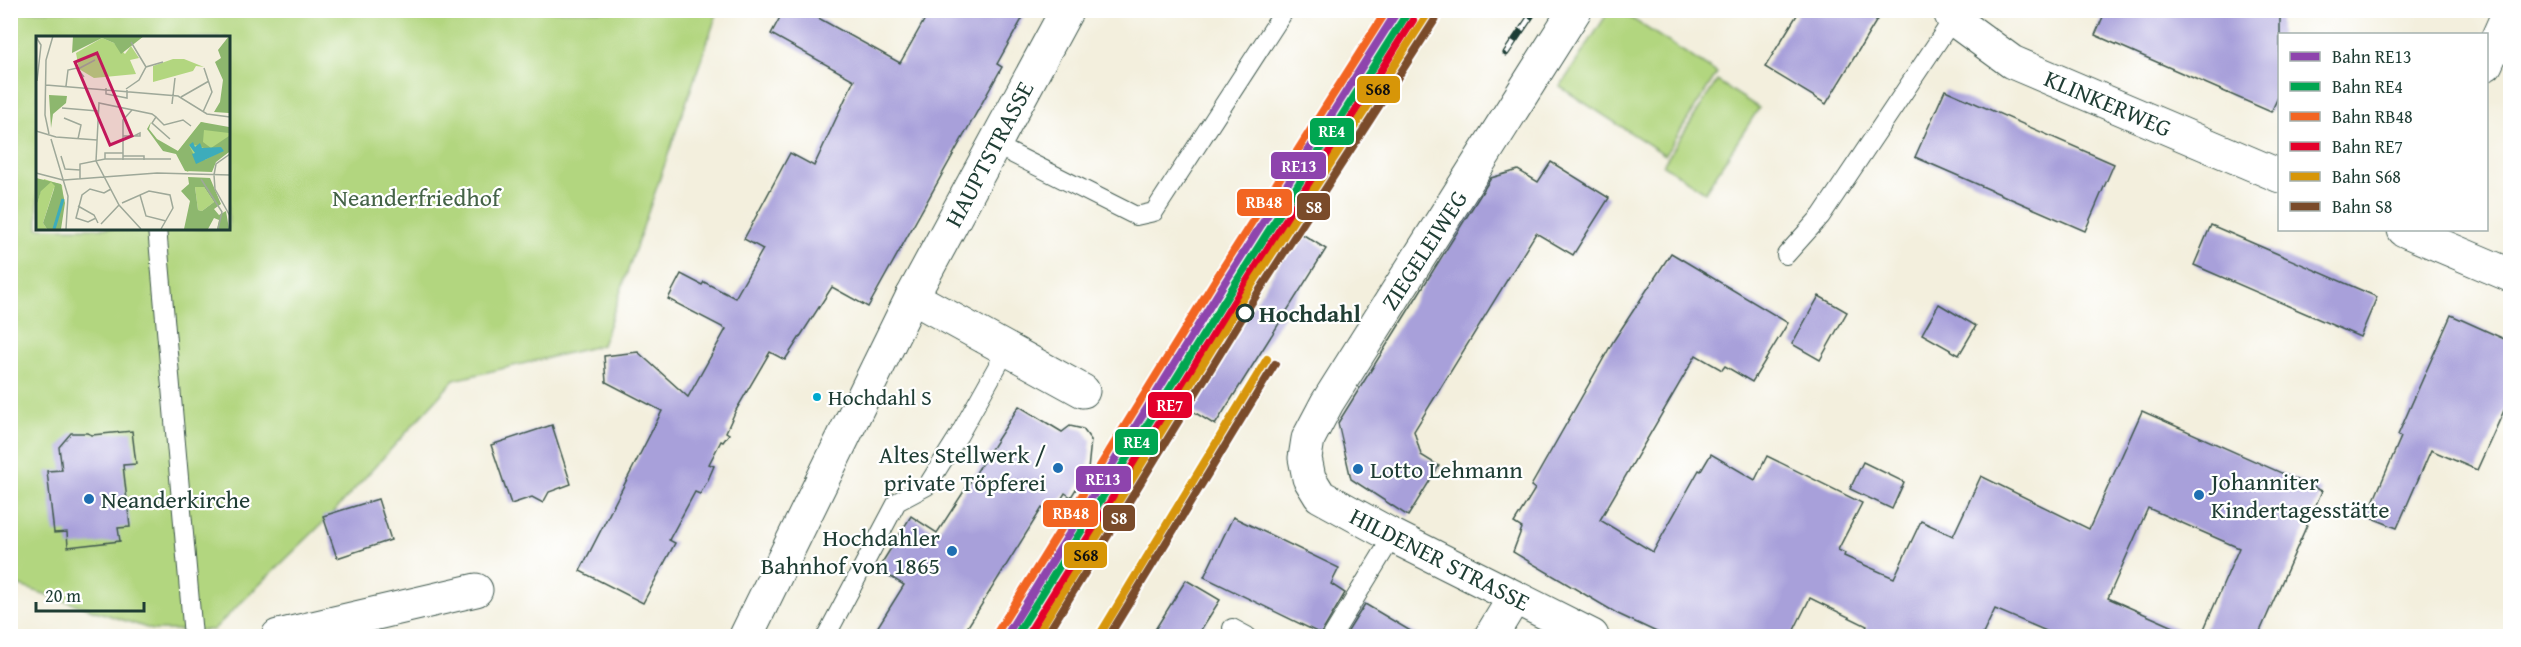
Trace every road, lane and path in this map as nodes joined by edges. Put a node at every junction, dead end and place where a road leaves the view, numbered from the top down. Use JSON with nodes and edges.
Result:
{"nodes":[{"id":1,"x":1067,"y":10,"type":"edge"},
{"id":2,"x":1285,"y":10,"type":"edge"},
{"id":3,"x":1575,"y":10,"type":"edge"},
{"id":4,"x":2510,"y":10,"type":"edge"},
{"id":5,"x":1951,"y":15,"type":"edge"},
{"id":6,"x":2488,"y":62,"type":"edge"},
{"id":7,"x":993,"y":144,"type":"junction"},
{"id":8,"x":2278,"y":175,"type":"edge"},
{"id":9,"x":157,"y":230,"type":"edge"},
{"id":10,"x":2410,"y":231,"type":"edge"},
{"id":11,"x":1786,"y":255,"type":"dead end"},
{"id":12,"x":2511,"y":275,"type":"edge"},
{"id":13,"x":912,"y":297,"type":"junction"},
{"id":14,"x":1007,"y":349,"type":"junction"},
{"id":15,"x":1083,"y":391,"type":"dead end"},
{"id":16,"x":1320,"y":496,"type":"joint"},
{"id":17,"x":1393,"y":536,"type":"junction"},
{"id":18,"x":476,"y":590,"type":"dead end"},
{"id":19,"x":1514,"y":597,"type":"junction"},
{"id":20,"x":193,"y":636,"type":"edge"},
{"id":21,"x":278,"y":636,"type":"edge"},
{"id":22,"x":746,"y":636,"type":"edge"},
{"id":23,"x":826,"y":636,"type":"edge"},
{"id":24,"x":1332,"y":636,"type":"edge"},
{"id":25,"x":1491,"y":636,"type":"edge"},
{"id":26,"x":1592,"y":636,"type":"edge"}],
"edges":[{"from":1,"to":7,"type":"street","name":"HAUPTSTRASSE"},
{"from":2,"to":7,"type":"lane"},
{"from":3,"to":16,"type":"street","name":"ZIEGELEIWEG"},
{"from":4,"to":6,"type":"street"},
{"from":5,"to":8,"type":"street","name":"KLINKERWEG"},
{"from":5,"to":11,"type":"lane"},
{"from":7,"to":13,"type":"street","name":"HAUPTSTRASSE"},
{"from":9,"to":20,"type":"lane"},
{"from":10,"to":12,"type":"street"},
{"from":13,"to":14,"type":"street"},
{"from":13,"to":22,"type":"street","name":"HAUPTSTRASSE"},
{"from":14,"to":15,"type":"street"},
{"from":14,"to":23,"type":"lane"},
{"from":16,"to":17,"type":"street","name":"HILDENER STRASSE"},
{"from":17,"to":19,"type":"street","name":"HILDENER STRASSE"},
{"from":17,"to":24,"type":"lane"},
{"from":18,"to":21,"type":"street"},
{"from":19,"to":25,"type":"street"},
{"from":19,"to":26,"type":"street","name":"HILDENER STRASSE"}]}
